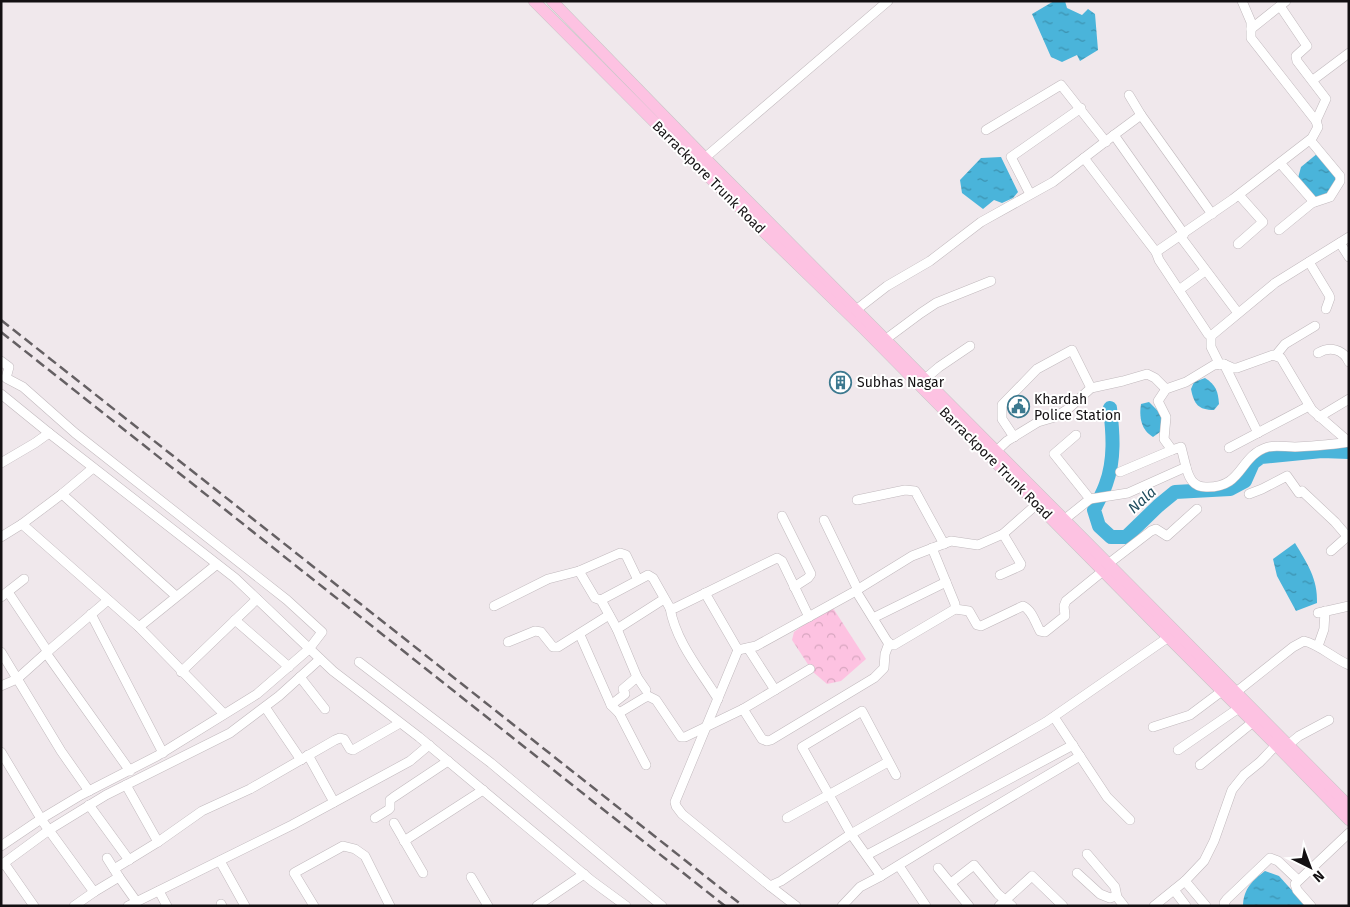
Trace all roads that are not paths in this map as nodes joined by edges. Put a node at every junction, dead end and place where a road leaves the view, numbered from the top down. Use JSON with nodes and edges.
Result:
{"nodes":[{"id":1,"x":534,"y":1,"type":"edge"},
{"id":2,"x":552,"y":1,"type":"edge"},
{"id":3,"x":888,"y":1,"type":"edge"},
{"id":4,"x":1242,"y":1,"type":"edge"},
{"id":5,"x":1283,"y":4,"type":"edge"},
{"id":6,"x":1251,"y":29,"type":"junction"},
{"id":7,"x":1349,"y":53,"type":"edge"},
{"id":8,"x":1313,"y":80,"type":"junction"},
{"id":9,"x":1129,"y":95,"type":"dead end"},
{"id":10,"x":1081,"y":108,"type":"junction"},
{"id":11,"x":1141,"y":115,"type":"junction"},
{"id":12,"x":1316,"y":121,"type":"junction"},
{"id":13,"x":986,"y":130,"type":"dead end"},
{"id":14,"x":1114,"y":136,"type":"junction"},
{"id":15,"x":1310,"y":140,"type":"junction"},
{"id":16,"x":1106,"y":142,"type":"junction"},
{"id":17,"x":1084,"y":158,"type":"junction"},
{"id":18,"x":701,"y":161,"type":"junction"},
{"id":19,"x":1280,"y":163,"type":"junction"},
{"id":20,"x":1030,"y":194,"type":"junction"},
{"id":21,"x":1239,"y":195,"type":"junction"},
{"id":22,"x":1314,"y":202,"type":"junction"},
{"id":23,"x":1212,"y":214,"type":"junction"},
{"id":24,"x":1279,"y":230,"type":"dead end"},
{"id":25,"x":1182,"y":235,"type":"junction"},
{"id":26,"x":1349,"y":237,"type":"edge"},
{"id":27,"x":1340,"y":243,"type":"junction"},
{"id":28,"x":1238,"y":244,"type":"dead end"},
{"id":29,"x":1156,"y":252,"type":"junction"},
{"id":30,"x":1349,"y":257,"type":"edge"},
{"id":31,"x":1309,"y":262,"type":"junction"},
{"id":32,"x":1206,"y":271,"type":"junction"},
{"id":33,"x":991,"y":281,"type":"dead end"},
{"id":34,"x":1179,"y":290,"type":"junction"},
{"id":35,"x":1326,"y":309,"type":"dead end"},
{"id":36,"x":856,"y":310,"type":"junction"},
{"id":37,"x":1238,"y":313,"type":"junction"},
{"id":38,"x":1315,"y":326,"type":"dead end"},
{"id":39,"x":1211,"y":336,"type":"junction"},
{"id":40,"x":886,"y":339,"type":"junction"},
{"id":41,"x":970,"y":346,"type":"dead end"},
{"id":42,"x":1318,"y":353,"type":"dead end"},
{"id":43,"x":1276,"y":355,"type":"junction"},
{"id":44,"x":1,"y":361,"type":"edge"},
{"id":45,"x":1349,"y":362,"type":"edge"},
{"id":46,"x":1222,"y":364,"type":"junction"},
{"id":47,"x":925,"y":379,"type":"junction"},
{"id":48,"x":1090,"y":388,"type":"junction"},
{"id":49,"x":1166,"y":389,"type":"junction"},
{"id":50,"x":1,"y":394,"type":"edge"},
{"id":51,"x":1349,"y":398,"type":"edge"},
{"id":52,"x":1309,"y":406,"type":"junction"},
{"id":53,"x":1319,"y":417,"type":"junction"},
{"id":54,"x":48,"y":434,"type":"junction"},
{"id":55,"x":1076,"y":434,"type":"dead end"},
{"id":56,"x":1258,"y":434,"type":"junction"},
{"id":57,"x":1014,"y":437,"type":"junction"},
{"id":58,"x":1349,"y":442,"type":"edge"},
{"id":59,"x":1229,"y":448,"type":"dead end"},
{"id":60,"x":1172,"y":450,"type":"junction"},
{"id":61,"x":993,"y":454,"type":"junction"},
{"id":62,"x":1,"y":463,"type":"edge"},
{"id":63,"x":1186,"y":467,"type":"junction"},
{"id":64,"x":93,"y":468,"type":"junction"},
{"id":65,"x":1120,"y":472,"type":"dead end"},
{"id":66,"x":62,"y":494,"type":"junction"},
{"id":67,"x":1249,"y":494,"type":"dead end"},
{"id":68,"x":1095,"y":498,"type":"junction"},
{"id":69,"x":857,"y":500,"type":"dead end"},
{"id":70,"x":1037,"y":504,"type":"junction"},
{"id":71,"x":1196,"y":509,"type":"dead end"},
{"id":72,"x":782,"y":516,"type":"dead end"},
{"id":73,"x":824,"y":520,"type":"dead end"},
{"id":74,"x":1065,"y":520,"type":"junction"},
{"id":75,"x":22,"y":524,"type":"junction"},
{"id":76,"x":1003,"y":534,"type":"junction"},
{"id":77,"x":2,"y":535,"type":"edge"},
{"id":78,"x":1348,"y":535,"type":"edge"},
{"id":79,"x":944,"y":544,"type":"junction"},
{"id":80,"x":932,"y":548,"type":"junction"},
{"id":81,"x":1331,"y":551,"type":"dead end"},
{"id":82,"x":216,"y":565,"type":"junction"},
{"id":83,"x":1106,"y":568,"type":"junction"},
{"id":84,"x":579,"y":571,"type":"junction"},
{"id":85,"x":1000,"y":575,"type":"dead end"},
{"id":86,"x":24,"y":579,"type":"dead end"},
{"id":87,"x":638,"y":580,"type":"junction"},
{"id":88,"x":946,"y":582,"type":"junction"},
{"id":89,"x":794,"y":587,"type":"junction"},
{"id":90,"x":857,"y":591,"type":"junction"},
{"id":91,"x":705,"y":593,"type":"junction"},
{"id":92,"x":4,"y":594,"type":"edge"},
{"id":93,"x":176,"y":596,"type":"junction"},
{"id":94,"x":257,"y":599,"type":"junction"},
{"id":95,"x":664,"y":599,"type":"junction"},
{"id":96,"x":108,"y":600,"type":"junction"},
{"id":97,"x":601,"y":600,"type":"junction"},
{"id":98,"x":494,"y":606,"type":"dead end"},
{"id":99,"x":1349,"y":606,"type":"edge"},
{"id":100,"x":670,"y":608,"type":"junction"},
{"id":101,"x":955,"y":609,"type":"junction"},
{"id":102,"x":91,"y":614,"type":"junction"},
{"id":103,"x":609,"y":615,"type":"junction"},
{"id":104,"x":809,"y":617,"type":"junction"},
{"id":105,"x":873,"y":618,"type":"junction"},
{"id":106,"x":235,"y":620,"type":"junction"},
{"id":107,"x":139,"y":627,"type":"junction"},
{"id":108,"x":617,"y":629,"type":"junction"},
{"id":109,"x":580,"y":635,"type":"junction"},
{"id":110,"x":1172,"y":635,"type":"junction"},
{"id":111,"x":508,"y":642,"type":"dead end"},
{"id":112,"x":889,"y":643,"type":"junction"},
{"id":113,"x":1318,"y":646,"type":"junction"},
{"id":114,"x":743,"y":649,"type":"junction"},
{"id":115,"x":309,"y":650,"type":"junction"},
{"id":116,"x":1,"y":652,"type":"edge"},
{"id":117,"x":47,"y":653,"type":"junction"},
{"id":118,"x":320,"y":659,"type":"junction"},
{"id":119,"x":359,"y":662,"type":"dead end"},
{"id":120,"x":1349,"y":665,"type":"edge"},
{"id":121,"x":289,"y":667,"type":"junction"},
{"id":122,"x":810,"y":668,"type":"dead end"},
{"id":123,"x":181,"y":672,"type":"junction"},
{"id":124,"x":300,"y":677,"type":"junction"},
{"id":125,"x":637,"y":677,"type":"junction"},
{"id":126,"x":16,"y":679,"type":"junction"},
{"id":127,"x":1,"y":686,"type":"edge"},
{"id":128,"x":646,"y":690,"type":"dead end"},
{"id":129,"x":775,"y":690,"type":"junction"},
{"id":130,"x":1222,"y":691,"type":"junction"},
{"id":131,"x":1235,"y":693,"type":"junction"},
{"id":132,"x":718,"y":699,"type":"junction"},
{"id":133,"x":611,"y":705,"type":"junction"},
{"id":134,"x":265,"y":707,"type":"junction"},
{"id":135,"x":1239,"y":708,"type":"junction"},
{"id":136,"x":325,"y":709,"type":"dead end"},
{"id":137,"x":744,"y":709,"type":"junction"},
{"id":138,"x":619,"y":713,"type":"junction"},
{"id":139,"x":224,"y":714,"type":"junction"},
{"id":140,"x":1054,"y":716,"type":"junction"},
{"id":141,"x":1329,"y":720,"type":"dead end"},
{"id":142,"x":1253,"y":722,"type":"junction"},
{"id":143,"x":400,"y":723,"type":"junction"},
{"id":144,"x":707,"y":727,"type":"junction"},
{"id":145,"x":1153,"y":727,"type":"dead end"},
{"id":146,"x":1282,"y":743,"type":"junction"},
{"id":147,"x":1073,"y":744,"type":"junction"},
{"id":148,"x":429,"y":745,"type":"junction"},
{"id":149,"x":1178,"y":750,"type":"dead end"},
{"id":150,"x":1,"y":752,"type":"edge"},
{"id":151,"x":163,"y":753,"type":"junction"},
{"id":152,"x":1080,"y":756,"type":"junction"},
{"id":153,"x":304,"y":758,"type":"junction"},
{"id":154,"x":448,"y":761,"type":"junction"},
{"id":155,"x":888,"y":762,"type":"junction"},
{"id":156,"x":646,"y":765,"type":"dead end"},
{"id":157,"x":1200,"y":765,"type":"dead end"},
{"id":158,"x":130,"y":771,"type":"junction"},
{"id":159,"x":896,"y":775,"type":"dead end"},
{"id":160,"x":126,"y":785,"type":"junction"},
{"id":161,"x":483,"y":790,"type":"junction"},
{"id":162,"x":89,"y":791,"type":"junction"},
{"id":163,"x":830,"y":795,"type":"junction"},
{"id":164,"x":334,"y":802,"type":"junction"},
{"id":165,"x":89,"y":805,"type":"junction"},
{"id":166,"x":1349,"y":806,"type":"edge"},
{"id":167,"x":375,"y":818,"type":"dead end"},
{"id":168,"x":787,"y":818,"type":"dead end"},
{"id":169,"x":1130,"y":820,"type":"dead end"},
{"id":170,"x":1349,"y":820,"type":"edge"},
{"id":171,"x":394,"y":823,"type":"dead end"},
{"id":172,"x":45,"y":825,"type":"junction"},
{"id":173,"x":1349,"y":833,"type":"edge"},
{"id":174,"x":851,"y":834,"type":"junction"},
{"id":175,"x":404,"y":841,"type":"junction"},
{"id":176,"x":158,"y":842,"type":"junction"},
{"id":177,"x":2,"y":844,"type":"edge"},
{"id":178,"x":1087,"y":854,"type":"dead end"},
{"id":179,"x":868,"y":856,"type":"junction"},
{"id":180,"x":107,"y":858,"type":"dead end"},
{"id":181,"x":128,"y":860,"type":"junction"},
{"id":182,"x":220,"y":861,"type":"junction"},
{"id":183,"x":3,"y":864,"type":"edge"},
{"id":184,"x":899,"y":866,"type":"junction"},
{"id":185,"x":938,"y":868,"type":"dead end"},
{"id":186,"x":116,"y":873,"type":"junction"},
{"id":187,"x":424,"y":873,"type":"dead end"},
{"id":188,"x":1077,"y":873,"type":"dead end"},
{"id":189,"x":584,"y":874,"type":"junction"},
{"id":190,"x":881,"y":876,"type":"junction"},
{"id":191,"x":471,"y":877,"type":"dead end"},
{"id":192,"x":1298,"y":880,"type":"junction"},
{"id":193,"x":1185,"y":881,"type":"junction"},
{"id":194,"x":951,"y":883,"type":"junction"},
{"id":195,"x":770,"y":886,"type":"junction"},
{"id":196,"x":1174,"y":890,"type":"junction"},
{"id":197,"x":159,"y":891,"type":"junction"},
{"id":198,"x":94,"y":892,"type":"junction"},
{"id":199,"x":1116,"y":896,"type":"junction"},
{"id":200,"x":132,"y":903,"type":"edge"},
{"id":201,"x":1005,"y":904,"type":"edge"},
{"id":202,"x":621,"y":905,"type":"edge"},
{"id":203,"x":34,"y":906,"type":"edge"},
{"id":204,"x":74,"y":906,"type":"edge"},
{"id":205,"x":167,"y":906,"type":"edge"},
{"id":206,"x":244,"y":906,"type":"edge"},
{"id":207,"x":314,"y":906,"type":"edge"},
{"id":208,"x":390,"y":906,"type":"edge"},
{"id":209,"x":488,"y":906,"type":"edge"},
{"id":210,"x":537,"y":906,"type":"edge"},
{"id":211,"x":662,"y":906,"type":"edge"},
{"id":212,"x":796,"y":906,"type":"edge"},
{"id":213,"x":842,"y":906,"type":"edge"},
{"id":214,"x":926,"y":906,"type":"edge"},
{"id":215,"x":969,"y":906,"type":"edge"},
{"id":216,"x":1062,"y":906,"type":"edge"},
{"id":217,"x":1124,"y":906,"type":"edge"},
{"id":218,"x":1154,"y":906,"type":"edge"},
{"id":219,"x":1186,"y":906,"type":"edge"},
{"id":220,"x":1206,"y":906,"type":"edge"},
{"id":221,"x":1225,"y":906,"type":"edge"},
{"id":222,"x":1311,"y":906,"type":"edge"}],
"edges":[{"from":1,"to":18,"type":"main road","name":"Barrackpore Trunk Road"},
{"from":2,"to":18,"type":"main road","name":"Barrackpore Trunk Road"},
{"from":3,"to":18,"type":"street"},
{"from":4,"to":6,"type":"street"},
{"from":5,"to":6,"type":"street"},
{"from":5,"to":8,"type":"street"},
{"from":6,"to":12,"type":"street"},
{"from":7,"to":8,"type":"street"},
{"from":8,"to":12,"type":"street"},
{"from":9,"to":11,"type":"street"},
{"from":10,"to":13,"type":"street"},
{"from":10,"to":16,"type":"street"},
{"from":10,"to":20,"type":"street"},
{"from":11,"to":14,"type":"street"},
{"from":11,"to":23,"type":"street"},
{"from":12,"to":15,"type":"street"},
{"from":14,"to":16,"type":"street"},
{"from":14,"to":25,"type":"street"},
{"from":15,"to":19,"type":"street"},
{"from":15,"to":22,"type":"street"},
{"from":16,"to":17,"type":"street"},
{"from":17,"to":20,"type":"street"},
{"from":17,"to":29,"type":"street"},
{"from":18,"to":36,"type":"main road","name":"Barrackpore Trunk Road"},
{"from":18,"to":61,"type":"main road","name":"Barrackpore Trunk Road"},
{"from":19,"to":21,"type":"street"},
{"from":19,"to":22,"type":"street"},
{"from":20,"to":36,"type":"street"},
{"from":21,"to":23,"type":"street"},
{"from":21,"to":28,"type":"street"},
{"from":22,"to":24,"type":"street"},
{"from":23,"to":25,"type":"street"},
{"from":25,"to":29,"type":"street"},
{"from":25,"to":32,"type":"street"},
{"from":26,"to":27,"type":"street"},
{"from":27,"to":30,"type":"street"},
{"from":27,"to":31,"type":"street"},
{"from":29,"to":34,"type":"street"},
{"from":31,"to":35,"type":"street"},
{"from":31,"to":37,"type":"street"},
{"from":32,"to":34,"type":"street"},
{"from":32,"to":37,"type":"street"},
{"from":33,"to":40,"type":"street"},
{"from":34,"to":39,"type":"street"},
{"from":36,"to":40,"type":"main road","name":"Barrackpore Trunk Road"},
{"from":37,"to":39,"type":"street"},
{"from":38,"to":43,"type":"street"},
{"from":39,"to":46,"type":"street"},
{"from":40,"to":47,"type":"main road","name":"Barrackpore Trunk Road"},
{"from":41,"to":47,"type":"street"},
{"from":42,"to":45,"type":"street"},
{"from":43,"to":46,"type":"street"},
{"from":43,"to":52,"type":"street"},
{"from":44,"to":115,"type":"street"},
{"from":46,"to":49,"type":"street"},
{"from":46,"to":56,"type":"street"},
{"from":47,"to":61,"type":"main road","name":"Barrackpore Trunk Road"},
{"from":48,"to":49,"type":"street"},
{"from":48,"to":57,"type":"street"},
{"from":48,"to":57,"type":"street"},
{"from":49,"to":60,"type":"street"},
{"from":50,"to":54,"type":"street"},
{"from":51,"to":53,"type":"street"},
{"from":52,"to":53,"type":"street"},
{"from":52,"to":56,"type":"street"},
{"from":53,"to":58,"type":"street"},
{"from":54,"to":62,"type":"street"},
{"from":54,"to":64,"type":"street"},
{"from":55,"to":68,"type":"street"},
{"from":56,"to":59,"type":"street"},
{"from":57,"to":61,"type":"street"},
{"from":58,"to":63,"type":"street"},
{"from":60,"to":63,"type":"street"},
{"from":60,"to":65,"type":"street"},
{"from":61,"to":70,"type":"main road","name":"Barrackpore Trunk Road"},
{"from":61,"to":74,"type":"main road","name":"Barrackpore Trunk Road"},
{"from":63,"to":68,"type":"street"},
{"from":64,"to":66,"type":"street"},
{"from":64,"to":82,"type":"street"},
{"from":66,"to":75,"type":"street"},
{"from":66,"to":93,"type":"street"},
{"from":67,"to":78,"type":"street"},
{"from":68,"to":74,"type":"street"},
{"from":69,"to":79,"type":"street"},
{"from":70,"to":76,"type":"street"},
{"from":70,"to":83,"type":"main road","name":"Barrackpore Trunk Road"},
{"from":71,"to":83,"type":"street"},
{"from":72,"to":89,"type":"street"},
{"from":73,"to":90,"type":"street"},
{"from":74,"to":83,"type":"main road","name":"Barrackpore Trunk Road"},
{"from":75,"to":77,"type":"street"},
{"from":75,"to":96,"type":"street"},
{"from":76,"to":79,"type":"street"},
{"from":76,"to":85,"type":"street"},
{"from":78,"to":81,"type":"street"},
{"from":79,"to":80,"type":"street"},
{"from":80,"to":88,"type":"street"},
{"from":80,"to":90,"type":"street"},
{"from":82,"to":93,"type":"street"},
{"from":82,"to":94,"type":"street"},
{"from":83,"to":101,"type":"street"},
{"from":83,"to":110,"type":"main road","name":"Barrackpore Trunk Road"},
{"from":84,"to":87,"type":"street"},
{"from":84,"to":97,"type":"street"},
{"from":84,"to":98,"type":"street"},
{"from":86,"to":92,"type":"street"},
{"from":87,"to":95,"type":"street"},
{"from":87,"to":97,"type":"street"},
{"from":88,"to":101,"type":"street"},
{"from":88,"to":105,"type":"street"},
{"from":89,"to":91,"type":"street"},
{"from":89,"to":104,"type":"street"},
{"from":90,"to":104,"type":"street"},
{"from":90,"to":105,"type":"street"},
{"from":91,"to":100,"type":"street"},
{"from":91,"to":114,"type":"street"},
{"from":92,"to":117,"type":"street"},
{"from":93,"to":107,"type":"street"},
{"from":94,"to":106,"type":"street"},
{"from":94,"to":115,"type":"street"},
{"from":95,"to":100,"type":"street"},
{"from":95,"to":108,"type":"street"},
{"from":96,"to":102,"type":"street"},
{"from":96,"to":107,"type":"street"},
{"from":97,"to":103,"type":"street"},
{"from":99,"to":113,"type":"street"},
{"from":100,"to":132,"type":"street"},
{"from":101,"to":112,"type":"street"},
{"from":102,"to":117,"type":"street"},
{"from":102,"to":151,"type":"street"},
{"from":103,"to":108,"type":"street"},
{"from":103,"to":109,"type":"street"},
{"from":104,"to":114,"type":"street"},
{"from":105,"to":112,"type":"street"},
{"from":106,"to":121,"type":"street"},
{"from":106,"to":123,"type":"street"},
{"from":107,"to":123,"type":"street"},
{"from":108,"to":125,"type":"street"},
{"from":109,"to":111,"type":"street"},
{"from":109,"to":133,"type":"street"},
{"from":110,"to":130,"type":"main road","name":"Barrackpore Trunk Road"},
{"from":110,"to":131,"type":"main road","name":"Barrackpore Trunk Road"},
{"from":110,"to":140,"type":"street"},
{"from":112,"to":137,"type":"street"},
{"from":113,"to":120,"type":"street"},
{"from":113,"to":131,"type":"street"},
{"from":114,"to":129,"type":"street"},
{"from":114,"to":132,"type":"street"},
{"from":115,"to":118,"type":"street"},
{"from":115,"to":121,"type":"street"},
{"from":116,"to":126,"type":"street"},
{"from":117,"to":126,"type":"street"},
{"from":117,"to":158,"type":"street"},
{"from":118,"to":124,"type":"street"},
{"from":118,"to":143,"type":"street"},
{"from":119,"to":211,"type":"street"},
{"from":121,"to":139,"type":"street"},
{"from":122,"to":129,"type":"street"},
{"from":123,"to":139,"type":"street"},
{"from":124,"to":134,"type":"street"},
{"from":124,"to":136,"type":"street"},
{"from":125,"to":128,"type":"street"},
{"from":125,"to":133,"type":"street"},
{"from":126,"to":127,"type":"street"},
{"from":126,"to":162,"type":"street"},
{"from":129,"to":137,"type":"street"},
{"from":130,"to":135,"type":"main road","name":"Barrackpore Trunk Road"},
{"from":130,"to":145,"type":"street"},
{"from":131,"to":146,"type":"main road","name":"Barrackpore Trunk Road"},
{"from":132,"to":144,"type":"street"},
{"from":133,"to":138,"type":"street"},
{"from":134,"to":153,"type":"street"},
{"from":134,"to":160,"type":"street"},
{"from":135,"to":142,"type":"main road","name":"Barrackpore Trunk Road"},
{"from":135,"to":149,"type":"street"},
{"from":137,"to":144,"type":"street"},
{"from":138,"to":144,"type":"street"},
{"from":138,"to":156,"type":"street"},
{"from":139,"to":151,"type":"street"},
{"from":140,"to":147,"type":"street"},
{"from":140,"to":174,"type":"street"},
{"from":141,"to":146,"type":"street"},
{"from":142,"to":146,"type":"main road","name":"Barrackpore Trunk Road"},
{"from":142,"to":157,"type":"street"},
{"from":143,"to":148,"type":"street"},
{"from":143,"to":153,"type":"street"},
{"from":144,"to":195,"type":"street"},
{"from":146,"to":166,"type":"main road","name":"Barrackpore Trunk Road"},
{"from":146,"to":170,"type":"main road","name":"Barrackpore Trunk Road"},
{"from":146,"to":193,"type":"street"},
{"from":147,"to":152,"type":"street"},
{"from":147,"to":179,"type":"street"},
{"from":148,"to":154,"type":"street"},
{"from":148,"to":164,"type":"street"},
{"from":150,"to":172,"type":"street"},
{"from":151,"to":158,"type":"street"},
{"from":152,"to":169,"type":"street"},
{"from":152,"to":184,"type":"street"},
{"from":153,"to":164,"type":"street"},
{"from":153,"to":176,"type":"street"},
{"from":154,"to":161,"type":"street"},
{"from":154,"to":167,"type":"street"},
{"from":155,"to":159,"type":"street"},
{"from":155,"to":163,"type":"street"},
{"from":155,"to":163,"type":"street"},
{"from":158,"to":162,"type":"street"},
{"from":160,"to":165,"type":"street"},
{"from":160,"to":176,"type":"street"},
{"from":161,"to":175,"type":"street"},
{"from":161,"to":189,"type":"street"},
{"from":162,"to":172,"type":"street"},
{"from":163,"to":168,"type":"street"},
{"from":163,"to":174,"type":"street"},
{"from":164,"to":182,"type":"street"},
{"from":165,"to":172,"type":"street"},
{"from":165,"to":181,"type":"street"},
{"from":171,"to":175,"type":"street"},
{"from":172,"to":177,"type":"street"},
{"from":172,"to":183,"type":"street"},
{"from":172,"to":198,"type":"street"},
{"from":173,"to":192,"type":"street"},
{"from":174,"to":179,"type":"street"},
{"from":174,"to":195,"type":"street"},
{"from":175,"to":187,"type":"street"},
{"from":176,"to":181,"type":"street"},
{"from":178,"to":199,"type":"street"},
{"from":179,"to":190,"type":"street"},
{"from":180,"to":186,"type":"street"},
{"from":181,"to":186,"type":"street"},
{"from":182,"to":197,"type":"street"},
{"from":182,"to":206,"type":"street"},
{"from":183,"to":203,"type":"street"},
{"from":184,"to":190,"type":"street"},
{"from":184,"to":214,"type":"street"},
{"from":185,"to":194,"type":"street"},
{"from":186,"to":198,"type":"street"},
{"from":186,"to":200,"type":"street"},
{"from":188,"to":199,"type":"street"},
{"from":189,"to":202,"type":"street"},
{"from":189,"to":210,"type":"street"},
{"from":190,"to":213,"type":"street"},
{"from":191,"to":209,"type":"street"},
{"from":192,"to":221,"type":"street"},
{"from":192,"to":222,"type":"street"},
{"from":193,"to":196,"type":"street"},
{"from":193,"to":220,"type":"street"},
{"from":194,"to":201,"type":"street"},
{"from":194,"to":215,"type":"street"},
{"from":195,"to":212,"type":"street"},
{"from":196,"to":218,"type":"street"},
{"from":196,"to":219,"type":"street"},
{"from":197,"to":200,"type":"street"},
{"from":197,"to":205,"type":"street"},
{"from":198,"to":204,"type":"street"},
{"from":199,"to":217,"type":"street"},
{"from":201,"to":216,"type":"street"},
{"from":207,"to":208,"type":"street"}]}
